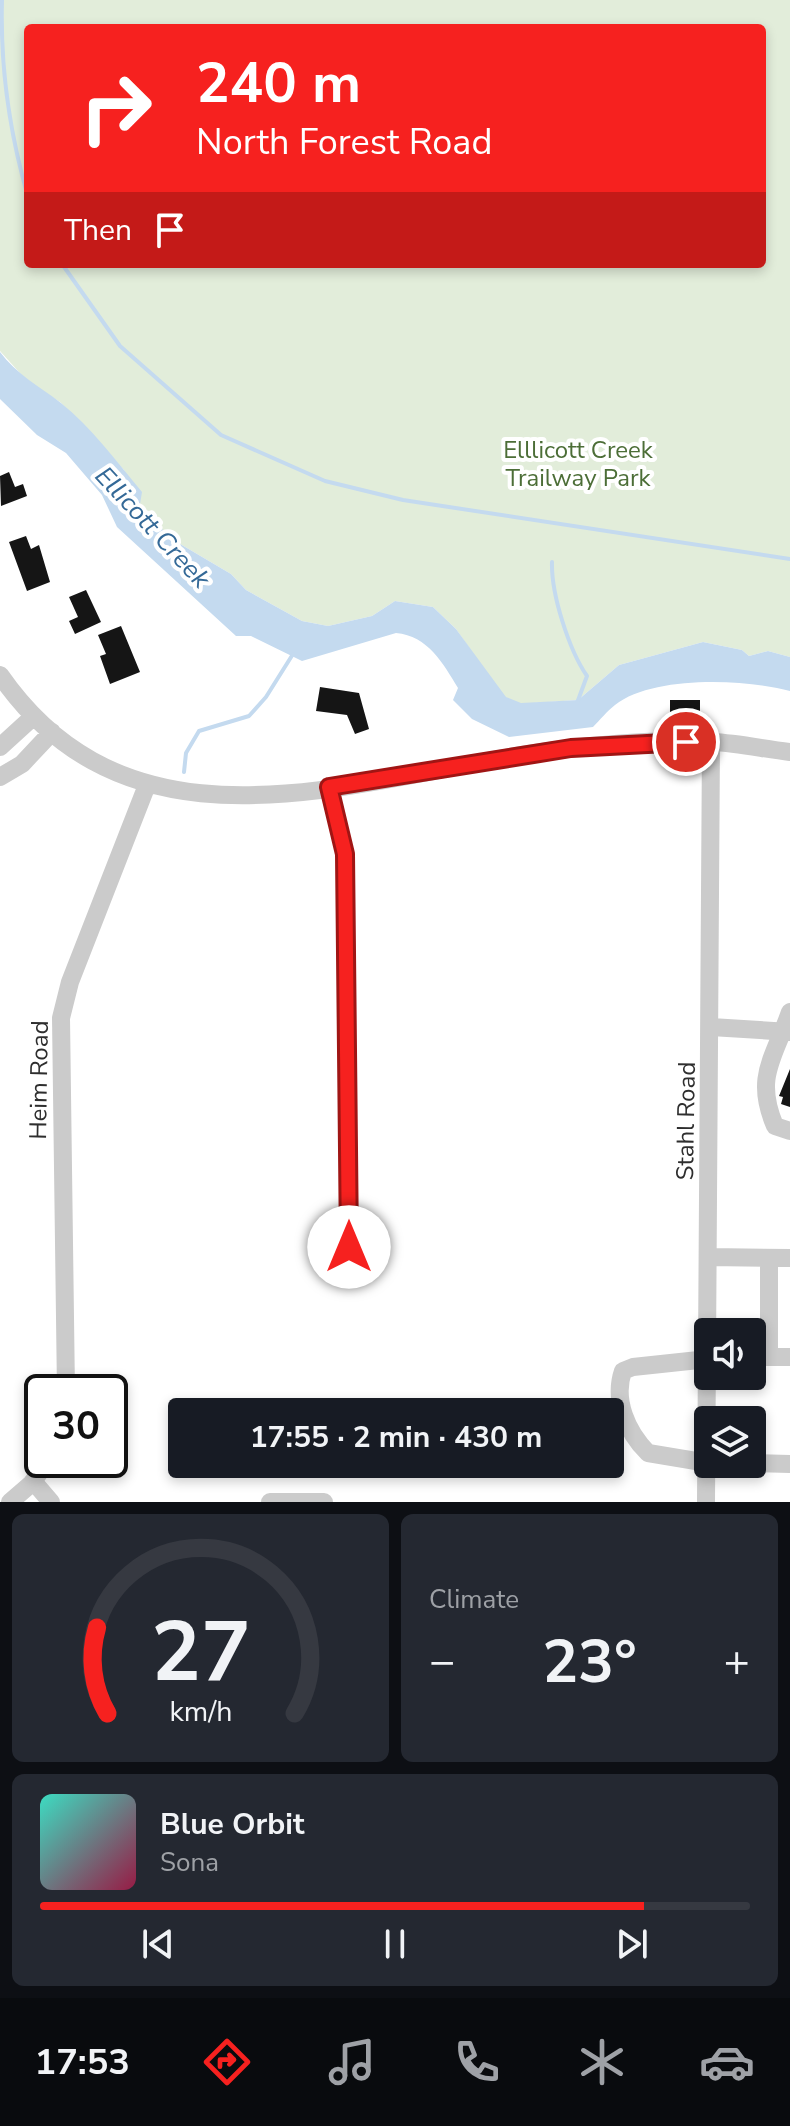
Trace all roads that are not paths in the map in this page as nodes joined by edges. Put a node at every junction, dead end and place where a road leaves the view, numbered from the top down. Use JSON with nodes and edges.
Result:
{"nodes":[{"id":1,"x":0,"y":675,"type":"edge"},
{"id":2,"x":34,"y":716,"type":"junction"},
{"id":3,"x":52,"y":732,"type":"junction"},
{"id":4,"x":711,"y":741,"type":"junction"},
{"id":5,"x":0,"y":747,"type":"edge"},
{"id":6,"x":790,"y":752,"type":"edge"},
{"id":7,"x":0,"y":777,"type":"edge"},
{"id":8,"x":147,"y":785,"type":"junction"},
{"id":9,"x":329,"y":787,"type":"junction"},
{"id":10,"x":790,"y":1012,"type":"edge"},
{"id":11,"x":711,"y":1027,"type":"junction"},
{"id":12,"x":787,"y":1031,"type":"edge"},
{"id":13,"x":790,"y":1131,"type":"edge"},
{"id":14,"x":349,"y":1247,"type":"dead end"},
{"id":15,"x":709,"y":1257,"type":"junction"},
{"id":16,"x":769,"y":1258,"type":"junction"},
{"id":17,"x":790,"y":1258,"type":"edge"},
{"id":18,"x":708,"y":1318,"type":"edge"},
{"id":19,"x":764,"y":1318,"type":"edge"},
{"id":20,"x":766,"y":1357,"type":"edge"},
{"id":21,"x":790,"y":1357,"type":"edge"},
{"id":22,"x":694,"y":1360,"type":"edge"},
{"id":23,"x":66,"y":1374,"type":"edge"},
{"id":24,"x":694,"y":1461,"type":"edge"},
{"id":25,"x":766,"y":1463,"type":"edge"},
{"id":26,"x":790,"y":1464,"type":"edge"},
{"id":27,"x":35,"y":1478,"type":"edge"},
{"id":28,"x":707,"y":1478,"type":"edge"},
{"id":29,"x":33,"y":1481,"type":"junction"},
{"id":30,"x":10,"y":1502,"type":"edge"},
{"id":31,"x":51,"y":1502,"type":"edge"},
{"id":32,"x":270,"y":1502,"type":"edge"},
{"id":33,"x":324,"y":1502,"type":"edge"},
{"id":34,"x":706,"y":1502,"type":"edge"}],
"edges":[{"from":1,"to":2,"type":"street"},
{"from":2,"to":3,"type":"street"},
{"from":2,"to":5,"type":"street"},
{"from":3,"to":7,"type":"street"},
{"from":3,"to":8,"type":"street"},
{"from":4,"to":6,"type":"street"},
{"from":4,"to":9,"type":"street"},
{"from":4,"to":11,"type":"street","name":"Stahl Road"},
{"from":8,"to":9,"type":"street"},
{"from":8,"to":23,"type":"street","name":"Heim Road"},
{"from":9,"to":14,"type":"street"},
{"from":10,"to":12,"type":"street"},
{"from":11,"to":12,"type":"street"},
{"from":11,"to":15,"type":"street","name":"Stahl Road"},
{"from":12,"to":13,"type":"street"},
{"from":15,"to":16,"type":"street"},
{"from":15,"to":18,"type":"street","name":"Stahl Road"},
{"from":16,"to":17,"type":"street"},
{"from":16,"to":19,"type":"street"},
{"from":20,"to":21,"type":"street"},
{"from":22,"to":24,"type":"street"},
{"from":25,"to":26,"type":"street"},
{"from":27,"to":29,"type":"street"},
{"from":28,"to":34,"type":"street","name":"Stahl Road"},
{"from":29,"to":30,"type":"street"},
{"from":29,"to":31,"type":"street"},
{"from":32,"to":33,"type":"street"}]}
